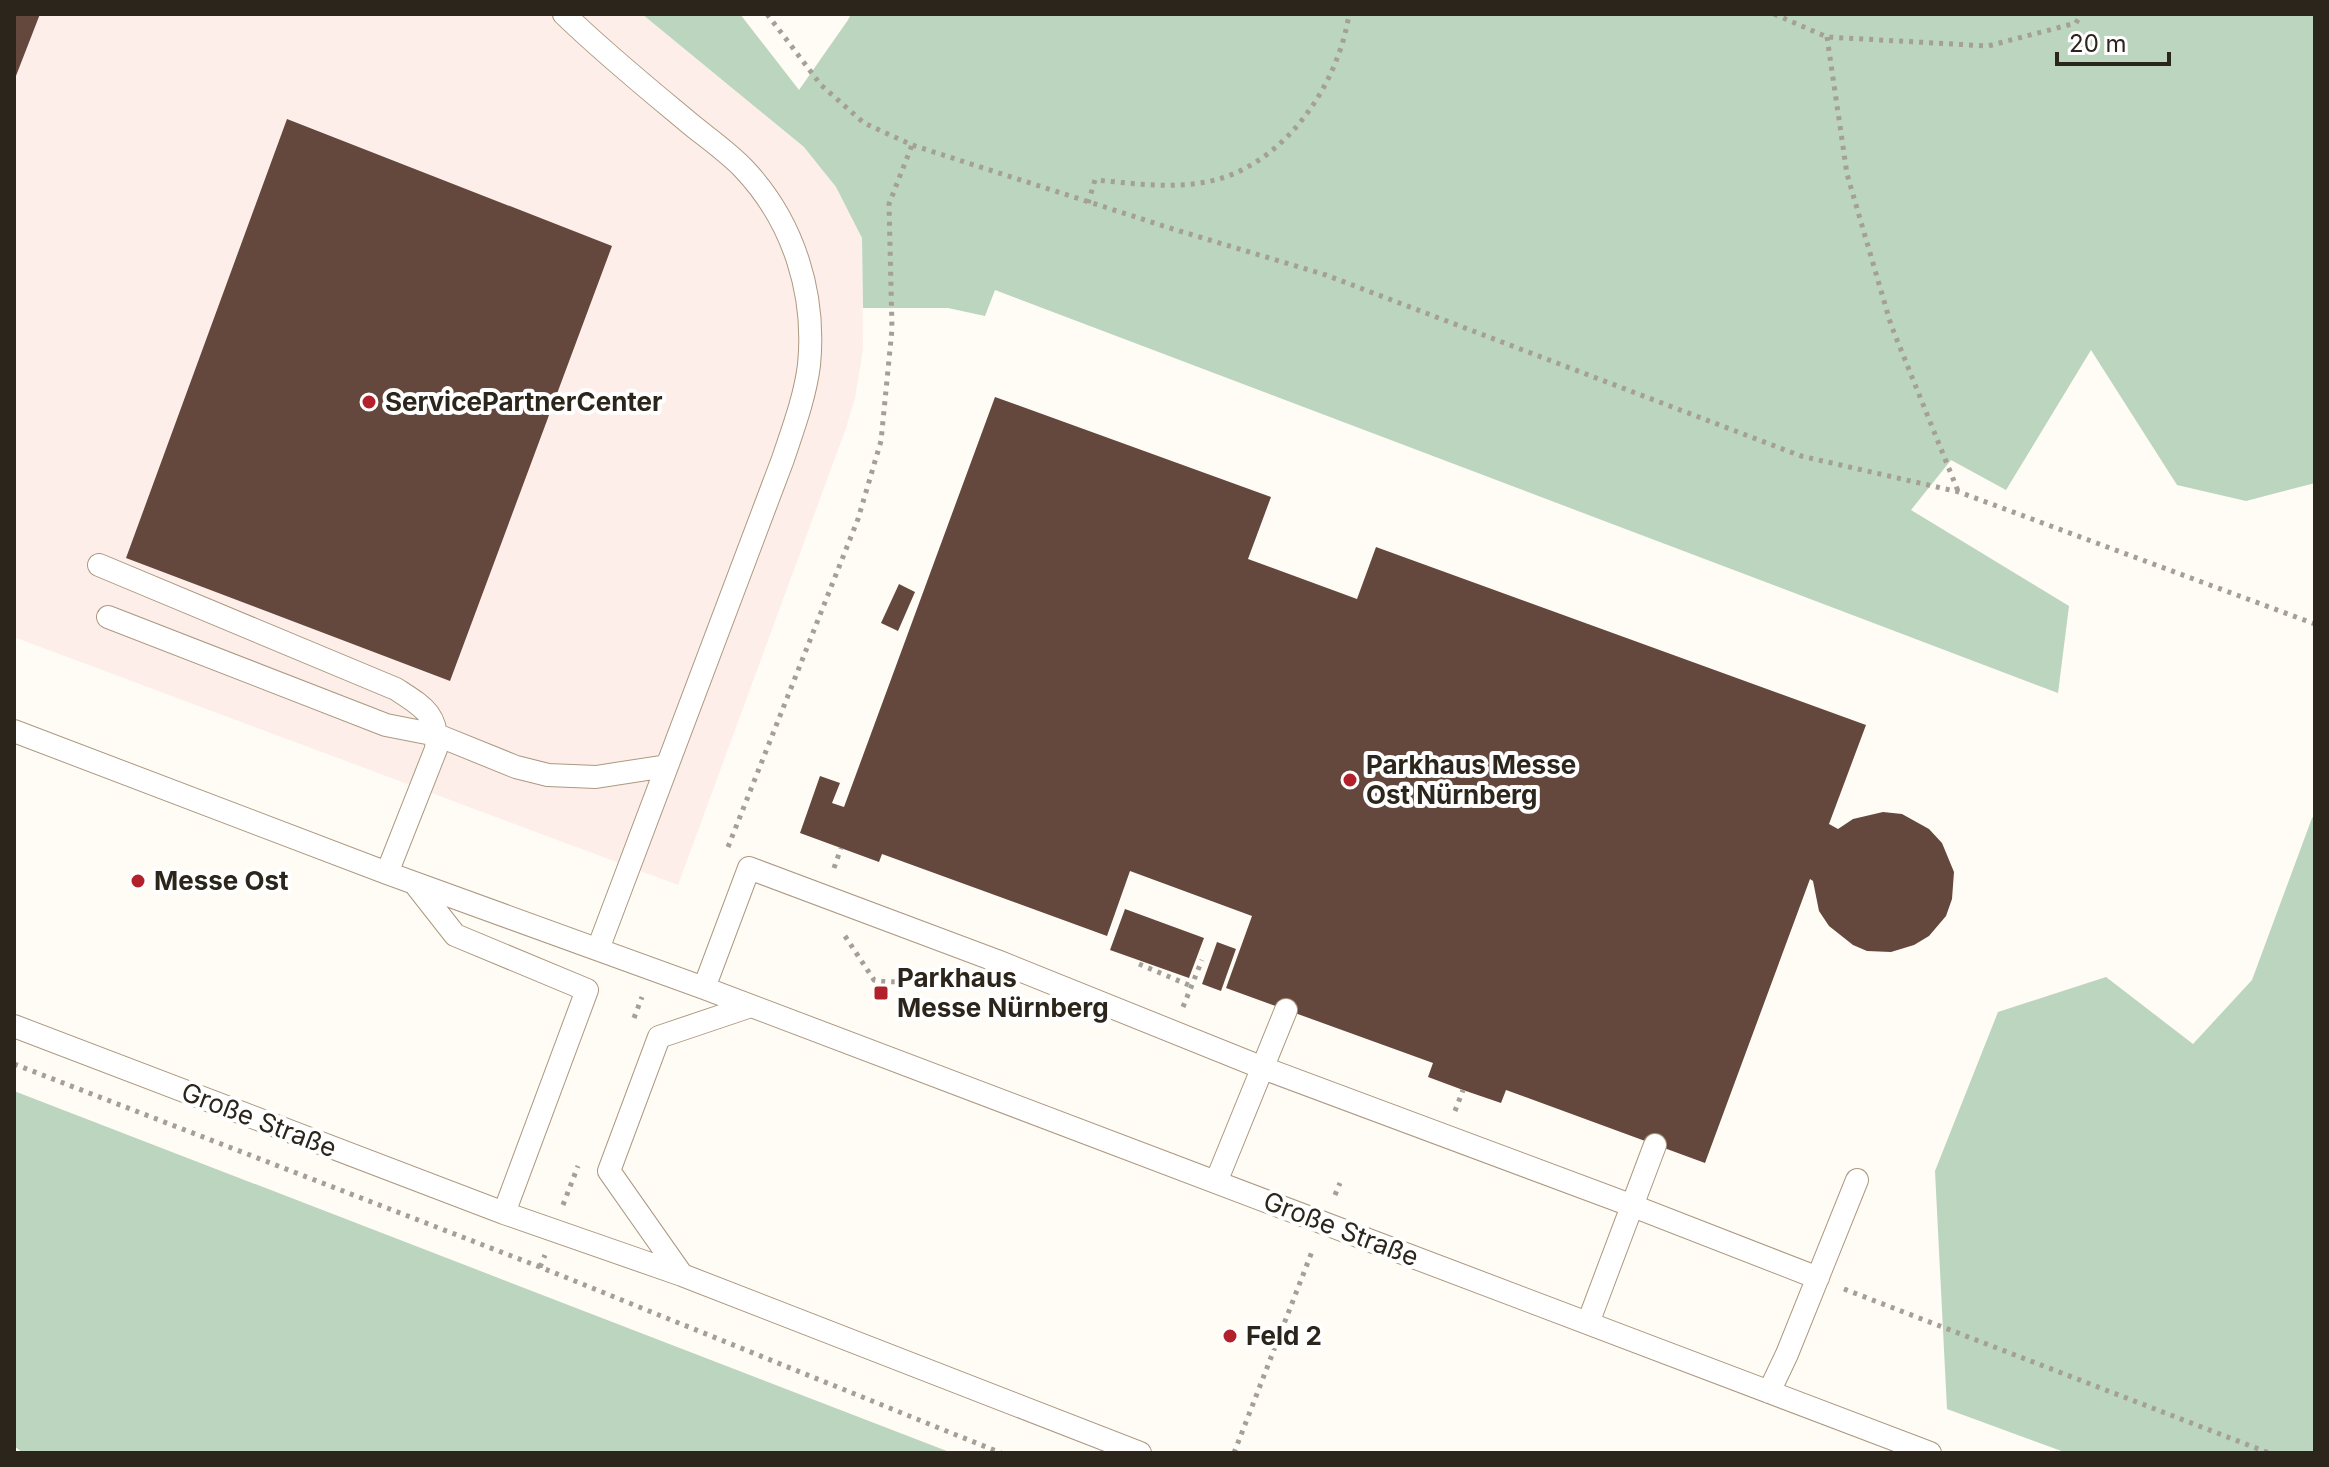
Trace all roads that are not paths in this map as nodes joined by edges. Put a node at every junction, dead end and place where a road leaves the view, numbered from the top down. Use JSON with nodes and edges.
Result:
{"nodes":[{"id":1,"x":564,"y":14,"type":"edge"},
{"id":2,"x":99,"y":565,"type":"dead end"},
{"id":3,"x":108,"y":617,"type":"dead end"},
{"id":4,"x":14,"y":731,"type":"edge"},
{"id":5,"x":437,"y":735,"type":"junction"},
{"id":6,"x":667,"y":766,"type":"junction"},
{"id":7,"x":387,"y":873,"type":"junction"},
{"id":8,"x":414,"y":883,"type":"junction"},
{"id":9,"x":598,"y":949,"type":"junction"},
{"id":10,"x":704,"y":988,"type":"junction"},
{"id":11,"x":751,"y":1006,"type":"junction"},
{"id":12,"x":1286,"y":1010,"type":"dead end"},
{"id":13,"x":14,"y":1026,"type":"edge"},
{"id":14,"x":1263,"y":1068,"type":"junction"},
{"id":15,"x":1655,"y":1145,"type":"dead end"},
{"id":16,"x":1857,"y":1180,"type":"dead end"},
{"id":17,"x":1216,"y":1182,"type":"junction"},
{"id":18,"x":1633,"y":1206,"type":"junction"},
{"id":19,"x":504,"y":1213,"type":"junction"},
{"id":20,"x":682,"y":1275,"type":"junction"},
{"id":21,"x":1818,"y":1278,"type":"junction"},
{"id":22,"x":1588,"y":1323,"type":"junction"},
{"id":23,"x":1769,"y":1392,"type":"junction"},
{"id":24,"x":1140,"y":1453,"type":"edge"},
{"id":25,"x":1930,"y":1453,"type":"edge"}],
"edges":[{"from":1,"to":6,"type":"lane"},
{"from":2,"to":5,"type":"lane"},
{"from":3,"to":5,"type":"lane"},
{"from":4,"to":7,"type":"lane","name":"Große Straße"},
{"from":5,"to":6,"type":"lane"},
{"from":5,"to":7,"type":"lane"},
{"from":6,"to":9,"type":"lane"},
{"from":7,"to":8,"type":"lane","name":"Große Straße"},
{"from":8,"to":9,"type":"lane","name":"Große Straße"},
{"from":8,"to":19,"type":"lane"},
{"from":9,"to":10,"type":"lane","name":"Große Straße"},
{"from":10,"to":11,"type":"lane","name":"Große Straße"},
{"from":10,"to":14,"type":"lane"},
{"from":11,"to":17,"type":"lane","name":"Große Straße"},
{"from":11,"to":20,"type":"lane"},
{"from":12,"to":14,"type":"lane"},
{"from":13,"to":19,"type":"lane","name":"Große Straße"},
{"from":14,"to":17,"type":"lane"},
{"from":14,"to":18,"type":"lane"},
{"from":15,"to":18,"type":"lane"},
{"from":16,"to":21,"type":"lane"},
{"from":17,"to":22,"type":"lane","name":"Große Straße"},
{"from":18,"to":21,"type":"lane"},
{"from":18,"to":22,"type":"lane"},
{"from":19,"to":20,"type":"lane","name":"Große Straße"},
{"from":20,"to":24,"type":"lane","name":"Große Straße"},
{"from":21,"to":23,"type":"lane"},
{"from":22,"to":23,"type":"lane","name":"Große Straße"},
{"from":23,"to":25,"type":"lane","name":"Große Straße"}]}
